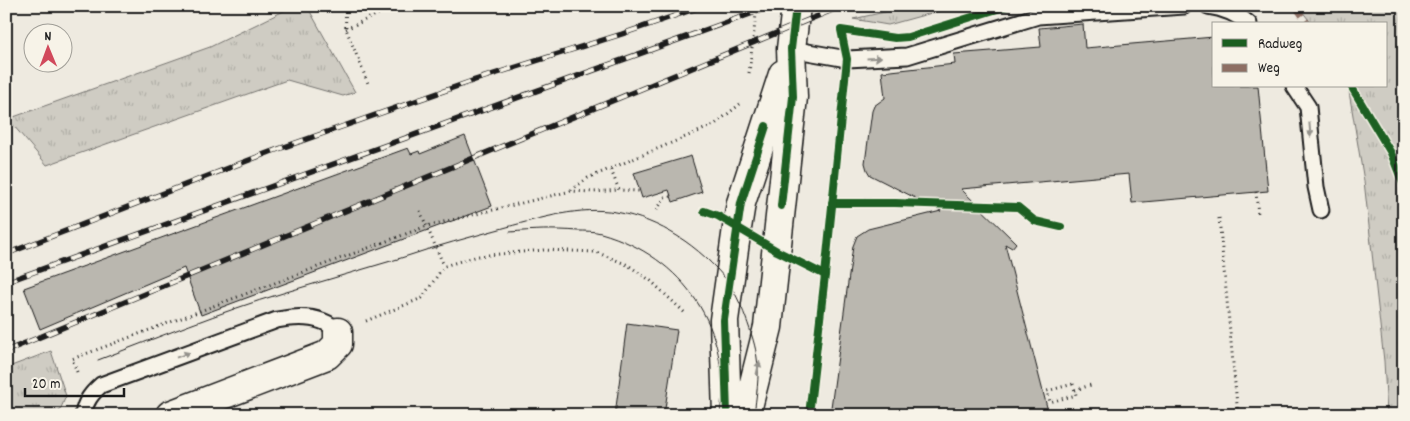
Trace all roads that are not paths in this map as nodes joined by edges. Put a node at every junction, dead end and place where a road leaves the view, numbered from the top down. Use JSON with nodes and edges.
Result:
{"nodes":[{"id":1,"x":796,"y":6,"type":"edge"},
{"id":2,"x":1184,"y":6,"type":"edge"},
{"id":3,"x":1208,"y":6,"type":"edge"},
{"id":4,"x":1247,"y":22,"type":"edge"},
{"id":5,"x":791,"y":49,"type":"junction"},
{"id":6,"x":1295,"y":88,"type":"edge"},
{"id":7,"x":1321,"y":210,"type":"dead end"},
{"id":8,"x":338,"y":332,"type":"joint"},
{"id":9,"x":83,"y":415,"type":"edge"},
{"id":10,"x":170,"y":415,"type":"edge"},
{"id":11,"x":727,"y":415,"type":"edge"},
{"id":12,"x":746,"y":415,"type":"edge"}],
"edges":[{"from":1,"to":5,"type":"main road"},
{"from":5,"to":2,"type":"lane","one_way":true},
{"from":3,"to":4,"type":"lane"},
{"from":5,"to":11,"type":"main road"},
{"from":12,"to":5,"type":"main road","one_way":true},
{"from":6,"to":7,"type":"lane","one_way":true},
{"from":9,"to":8,"type":"lane","one_way":true},
{"from":8,"to":10,"type":"main road"}]}
